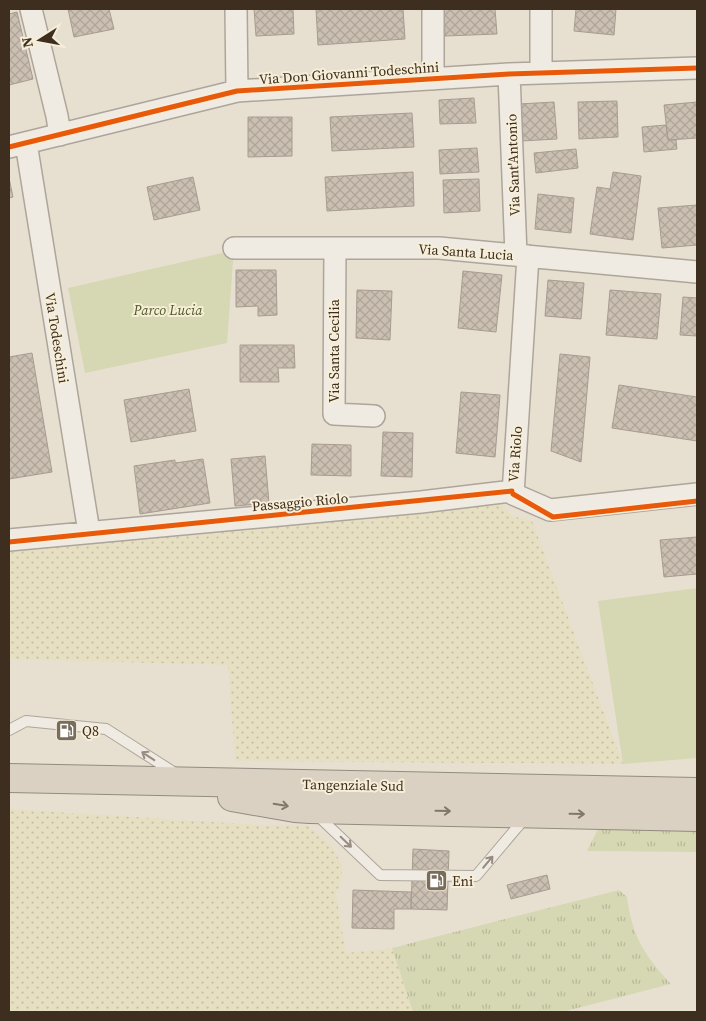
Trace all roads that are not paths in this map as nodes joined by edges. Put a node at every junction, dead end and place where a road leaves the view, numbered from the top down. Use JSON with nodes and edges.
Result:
{"nodes":[{"id":1,"x":31,"y":9,"type":"edge"},
{"id":2,"x":236,"y":9,"type":"edge"},
{"id":3,"x":433,"y":9,"type":"edge"},
{"id":4,"x":542,"y":9,"type":"edge"},
{"id":5,"x":697,"y":68,"type":"edge"},
{"id":6,"x":541,"y":73,"type":"junction"},
{"id":7,"x":510,"y":74,"type":"junction"},
{"id":8,"x":433,"y":79,"type":"junction"},
{"id":9,"x":237,"y":92,"type":"junction"},
{"id":10,"x":60,"y":134,"type":"junction"},
{"id":11,"x":17,"y":145,"type":"edge"},
{"id":12,"x":234,"y":248,"type":"dead end"},
{"id":13,"x":335,"y":248,"type":"junction"},
{"id":14,"x":522,"y":256,"type":"junction"},
{"id":15,"x":697,"y":272,"type":"edge"},
{"id":16,"x":374,"y":416,"type":"dead end"},
{"id":17,"x":512,"y":491,"type":"junction"},
{"id":18,"x":697,"y":494,"type":"edge"},
{"id":19,"x":89,"y":532,"type":"junction"},
{"id":20,"x":9,"y":540,"type":"edge"},
{"id":21,"x":9,"y":730,"type":"edge"},
{"id":22,"x":9,"y":778,"type":"edge"},
{"id":23,"x":112,"y":779,"type":"junction"},
{"id":24,"x":189,"y":782,"type":"junction"},
{"id":25,"x":697,"y":792,"type":"edge"},
{"id":26,"x":310,"y":809,"type":"junction"},
{"id":27,"x":528,"y":813,"type":"junction"},
{"id":28,"x":697,"y":817,"type":"edge"}],
"edges":[{"from":1,"to":10,"type":"street"},
{"from":2,"to":9,"type":"street"},
{"from":3,"to":8,"type":"street"},
{"from":4,"to":6,"type":"street"},
{"from":5,"to":6,"type":"street","name":"Via Don Giovanni Todeschini"},
{"from":6,"to":7,"type":"street","name":"Via Don Giovanni Todeschini"},
{"from":7,"to":8,"type":"street","name":"Via Don Giovanni Todeschini"},
{"from":7,"to":14,"type":"street","name":"Via Sant'Antonio"},
{"from":8,"to":9,"type":"street","name":"Via Don Giovanni Todeschini"},
{"from":9,"to":10,"type":"street","name":"Via Don Giovanni Todeschini"},
{"from":10,"to":11,"type":"street","name":"Via Don Giovanni Todeschini"},
{"from":11,"to":19,"type":"street","name":"Via Todeschini"},
{"from":12,"to":13,"type":"street","name":"Via Santa Lucia"},
{"from":13,"to":14,"type":"street","name":"Via Santa Lucia"},
{"from":13,"to":16,"type":"street","name":"Via Santa Cecilia"},
{"from":14,"to":15,"type":"street","name":"Via Santa Lucia"},
{"from":14,"to":17,"type":"street","name":"Via Riolo"},
{"from":17,"to":18,"type":"street","name":"Via Riolo"},
{"from":17,"to":19,"type":"street","name":"Passaggio Riolo"},
{"from":19,"to":20,"type":"street","name":"Passaggio Riolo"},
{"from":24,"to":21,"type":"lane","one_way":true},
{"from":22,"to":23,"type":"highway","name":"Tangenziale Sud"},
{"from":23,"to":24,"type":"highway","name":"Tangenziale Sud"},
{"from":23,"to":26,"type":"highway","one_way":true},
{"from":24,"to":25,"type":"highway","name":"Tangenziale Sud"},
{"from":26,"to":27,"type":"highway","one_way":true},
{"from":26,"to":27,"type":"lane","one_way":true},
{"from":27,"to":28,"type":"highway","one_way":true}]}
